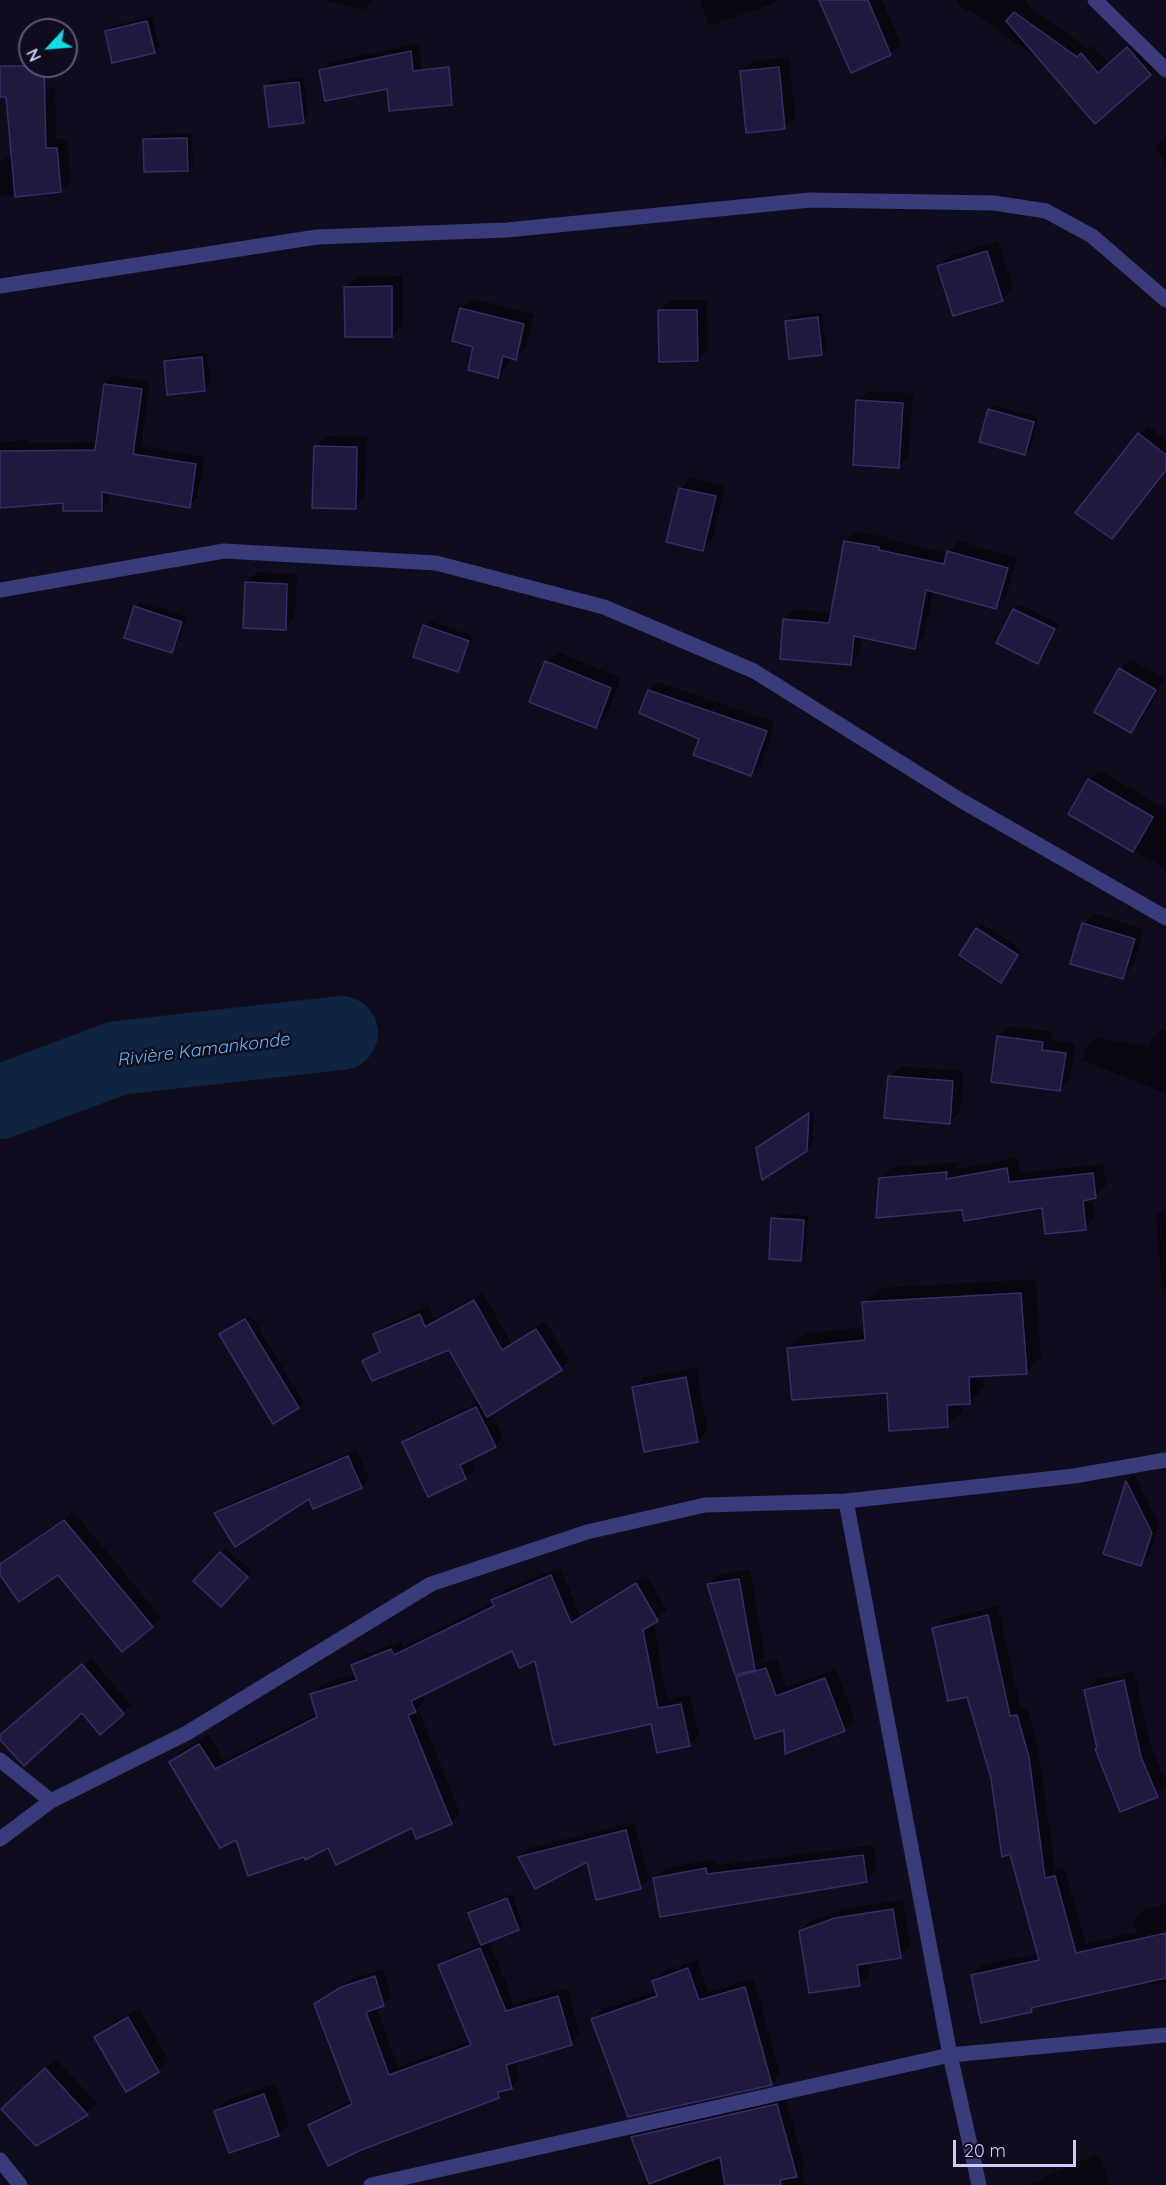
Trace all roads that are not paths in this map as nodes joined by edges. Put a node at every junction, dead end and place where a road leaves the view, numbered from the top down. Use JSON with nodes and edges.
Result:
{"nodes":[{"id":1,"x":1095,"y":0,"type":"edge"},
{"id":2,"x":1166,"y":70,"type":"edge"},
{"id":3,"x":0,"y":286,"type":"edge"},
{"id":4,"x":1166,"y":300,"type":"edge"},
{"id":5,"x":0,"y":590,"type":"edge"},
{"id":6,"x":1166,"y":918,"type":"edge"},
{"id":7,"x":1166,"y":1460,"type":"edge"},
{"id":8,"x":846,"y":1501,"type":"junction"},
{"id":9,"x":0,"y":1761,"type":"edge"},
{"id":10,"x":51,"y":1801,"type":"junction"},
{"id":11,"x":0,"y":1839,"type":"edge"},
{"id":12,"x":1166,"y":2035,"type":"edge"},
{"id":13,"x":950,"y":2055,"type":"junction"},
{"id":14,"x":0,"y":2160,"type":"edge"},
{"id":15,"x":20,"y":2185,"type":"edge"},
{"id":16,"x":371,"y":2185,"type":"edge"},
{"id":17,"x":979,"y":2185,"type":"edge"}],
"edges":[{"from":1,"to":2,"type":"street"},
{"from":3,"to":4,"type":"street"},
{"from":5,"to":6,"type":"street"},
{"from":7,"to":8,"type":"street"},
{"from":8,"to":10,"type":"street"},
{"from":8,"to":13,"type":"street"},
{"from":9,"to":10,"type":"street"},
{"from":10,"to":11,"type":"street"},
{"from":12,"to":13,"type":"street"},
{"from":13,"to":16,"type":"street"},
{"from":13,"to":17,"type":"street"},
{"from":14,"to":15,"type":"street"}]}
